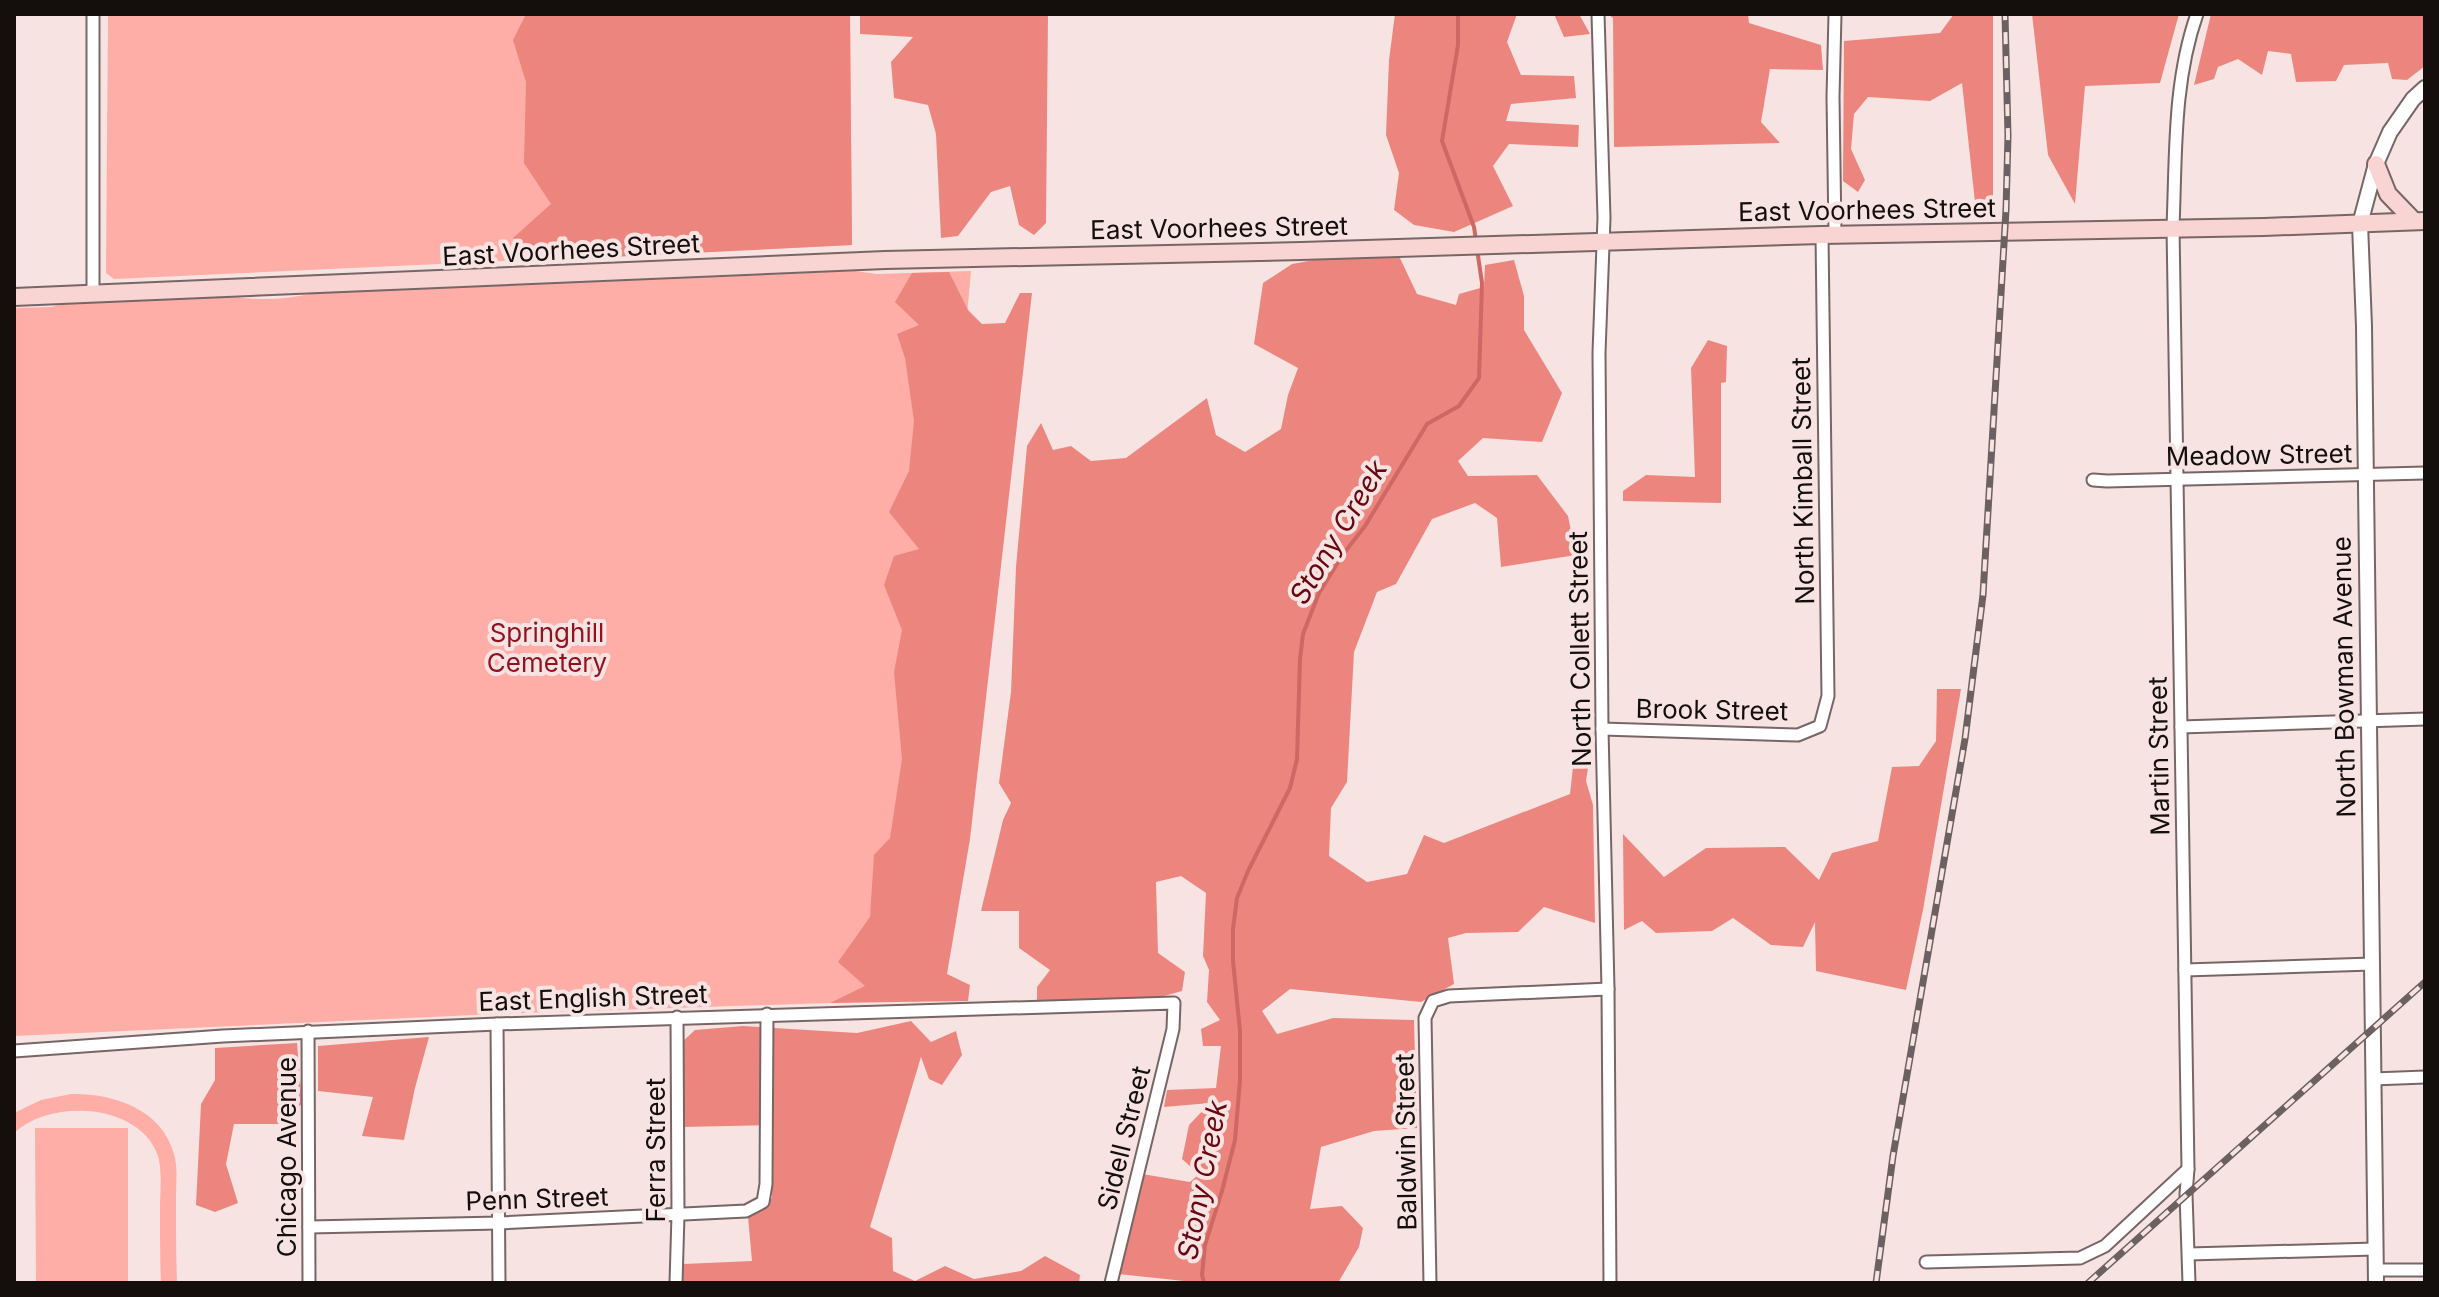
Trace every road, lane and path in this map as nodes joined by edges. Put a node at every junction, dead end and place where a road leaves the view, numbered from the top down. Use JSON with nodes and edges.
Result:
{"nodes":[{"id":1,"x":93,"y":14,"type":"edge"},
{"id":2,"x":1598,"y":14,"type":"edge"},
{"id":3,"x":1835,"y":14,"type":"edge"},
{"id":4,"x":2197,"y":14,"type":"edge"},
{"id":5,"x":2425,"y":88,"type":"edge"},
{"id":6,"x":2376,"y":164,"type":"junction"},
{"id":7,"x":2420,"y":221,"type":"edge"},
{"id":8,"x":2360,"y":224,"type":"junction"},
{"id":9,"x":2173,"y":227,"type":"junction"},
{"id":10,"x":1829,"y":235,"type":"junction"},
{"id":11,"x":1603,"y":241,"type":"junction"},
{"id":12,"x":93,"y":293,"type":"junction"},
{"id":13,"x":14,"y":297,"type":"edge"},
{"id":14,"x":2425,"y":473,"type":"edge"},
{"id":15,"x":2366,"y":475,"type":"junction"},
{"id":16,"x":2177,"y":479,"type":"junction"},
{"id":17,"x":2093,"y":480,"type":"dead end"},
{"id":18,"x":2425,"y":719,"type":"edge"},
{"id":19,"x":2368,"y":721,"type":"junction"},
{"id":20,"x":1820,"y":726,"type":"joint"},
{"id":21,"x":2181,"y":727,"type":"junction"},
{"id":22,"x":1602,"y":729,"type":"junction"},
{"id":23,"x":2372,"y":964,"type":"junction"},
{"id":24,"x":2185,"y":970,"type":"junction"},
{"id":25,"x":1608,"y":989,"type":"junction"},
{"id":26,"x":1174,"y":1003,"type":"joint"},
{"id":27,"x":767,"y":1014,"type":"junction"},
{"id":28,"x":677,"y":1017,"type":"junction"},
{"id":29,"x":497,"y":1024,"type":"junction"},
{"id":30,"x":308,"y":1031,"type":"junction"},
{"id":31,"x":14,"y":1051,"type":"edge"},
{"id":32,"x":2425,"y":1077,"type":"edge"},
{"id":33,"x":2373,"y":1079,"type":"junction"},
{"id":34,"x":2188,"y":1169,"type":"junction"},
{"id":35,"x":678,"y":1215,"type":"junction"},
{"id":36,"x":499,"y":1223,"type":"junction"},
{"id":37,"x":309,"y":1227,"type":"junction"},
{"id":38,"x":2375,"y":1249,"type":"junction"},
{"id":39,"x":2189,"y":1254,"type":"junction"},
{"id":40,"x":1926,"y":1262,"type":"dead end"},
{"id":41,"x":2425,"y":1270,"type":"edge"},
{"id":42,"x":2376,"y":1277,"type":"edge"},
{"id":43,"x":309,"y":1283,"type":"edge"},
{"id":44,"x":499,"y":1283,"type":"edge"},
{"id":45,"x":676,"y":1283,"type":"edge"},
{"id":46,"x":1111,"y":1283,"type":"edge"},
{"id":47,"x":1430,"y":1283,"type":"edge"},
{"id":48,"x":1610,"y":1283,"type":"edge"},
{"id":49,"x":2189,"y":1283,"type":"edge"}],
"edges":[{"from":1,"to":12,"type":"street"},
{"from":2,"to":11,"type":"street","name":"North Collett Street"},
{"from":3,"to":10,"type":"street","name":"North Kimball Street"},
{"from":4,"to":9,"type":"street","name":"Martin Street"},
{"from":5,"to":6,"type":"street","name":"North Bowman Avenue"},
{"from":6,"to":7,"type":"main road"},
{"from":6,"to":8,"type":"street","name":"North Bowman Avenue"},
{"from":7,"to":8,"type":"main road","name":"East Voorhees Street"},
{"from":8,"to":9,"type":"main road","name":"East Voorhees Street"},
{"from":8,"to":15,"type":"street","name":"North Bowman Avenue"},
{"from":9,"to":10,"type":"main road","name":"East Voorhees Street"},
{"from":9,"to":16,"type":"street","name":"Martin Street"},
{"from":10,"to":11,"type":"main road","name":"East Voorhees Street"},
{"from":10,"to":20,"type":"street","name":"North Kimball Street"},
{"from":11,"to":12,"type":"main road","name":"East Voorhees Street"},
{"from":11,"to":22,"type":"street","name":"North Collett Street"},
{"from":12,"to":13,"type":"main road","name":"East Voorhees Street"},
{"from":14,"to":15,"type":"street","name":"Meadow Street"},
{"from":15,"to":16,"type":"street","name":"Meadow Street"},
{"from":15,"to":19,"type":"street","name":"North Bowman Avenue"},
{"from":16,"to":17,"type":"street","name":"Meadow Street"},
{"from":16,"to":21,"type":"street","name":"Martin Street"},
{"from":18,"to":19,"type":"street"},
{"from":19,"to":21,"type":"street"},
{"from":19,"to":23,"type":"street","name":"North Bowman Avenue"},
{"from":20,"to":22,"type":"street","name":"Brook Street"},
{"from":21,"to":24,"type":"street","name":"Martin Street"},
{"from":22,"to":25,"type":"street","name":"North Collett Street"},
{"from":23,"to":24,"type":"street"},
{"from":23,"to":33,"type":"street","name":"North Bowman Avenue"},
{"from":24,"to":34,"type":"street","name":"Martin Street"},
{"from":25,"to":47,"type":"street","name":"Baldwin Street"},
{"from":25,"to":48,"type":"street","name":"North Collett Street"},
{"from":26,"to":27,"type":"street","name":"East English Street"},
{"from":26,"to":46,"type":"street","name":"Sidell Street"},
{"from":27,"to":28,"type":"street","name":"East English Street"},
{"from":27,"to":35,"type":"street","name":"Penn Street"},
{"from":28,"to":29,"type":"street","name":"East English Street"},
{"from":28,"to":35,"type":"street","name":"Ferra Street"},
{"from":29,"to":30,"type":"street","name":"East English Street"},
{"from":29,"to":36,"type":"street"},
{"from":30,"to":31,"type":"street","name":"East English Street"},
{"from":30,"to":37,"type":"street","name":"Chicago Avenue"},
{"from":32,"to":33,"type":"street"},
{"from":33,"to":38,"type":"street","name":"North Bowman Avenue"},
{"from":34,"to":39,"type":"street","name":"Martin Street"},
{"from":34,"to":40,"type":"street"},
{"from":35,"to":36,"type":"street","name":"Penn Street"},
{"from":35,"to":45,"type":"street","name":"Ferra Street"},
{"from":36,"to":37,"type":"street","name":"Penn Street"},
{"from":36,"to":44,"type":"street"},
{"from":37,"to":43,"type":"street","name":"Chicago Avenue"},
{"from":38,"to":39,"type":"street"},
{"from":38,"to":42,"type":"street","name":"North Bowman Avenue"},
{"from":39,"to":49,"type":"street","name":"Martin Street"},
{"from":41,"to":42,"type":"street"}]}
